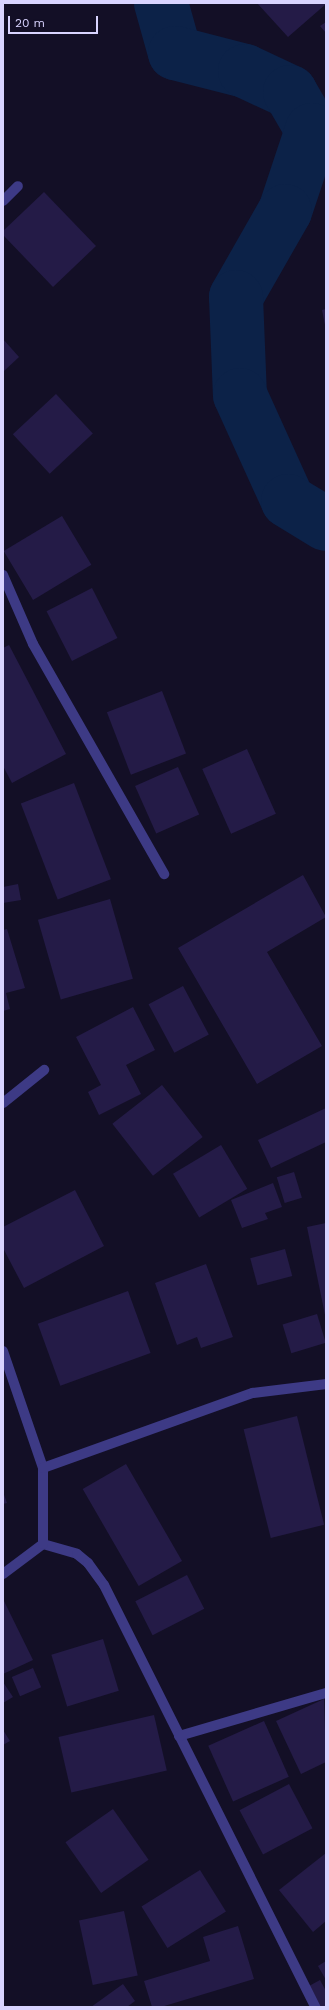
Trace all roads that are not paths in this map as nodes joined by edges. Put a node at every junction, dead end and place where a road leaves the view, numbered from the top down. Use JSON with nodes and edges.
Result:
{"nodes":[{"id":1,"x":18,"y":186,"type":"dead end"},
{"id":2,"x":3,"y":201,"type":"edge"},
{"id":3,"x":3,"y":575,"type":"edge"},
{"id":4,"x":164,"y":874,"type":"dead end"},
{"id":5,"x":44,"y":1070,"type":"dead end"},
{"id":6,"x":3,"y":1103,"type":"edge"},
{"id":7,"x":3,"y":1351,"type":"edge"},
{"id":8,"x":326,"y":1384,"type":"edge"},
{"id":9,"x":43,"y":1468,"type":"junction"},
{"id":10,"x":43,"y":1544,"type":"junction"},
{"id":11,"x":3,"y":1574,"type":"edge"},
{"id":12,"x":326,"y":1693,"type":"edge"},
{"id":13,"x":179,"y":1736,"type":"junction"},
{"id":14,"x":315,"y":2007,"type":"edge"}],
"edges":[{"from":1,"to":2,"type":"street"},
{"from":3,"to":4,"type":"street"},
{"from":5,"to":6,"type":"street"},
{"from":7,"to":9,"type":"street"},
{"from":8,"to":9,"type":"street"},
{"from":9,"to":10,"type":"street"},
{"from":10,"to":11,"type":"street"},
{"from":10,"to":13,"type":"street"},
{"from":12,"to":13,"type":"street"},
{"from":13,"to":14,"type":"street"}]}
